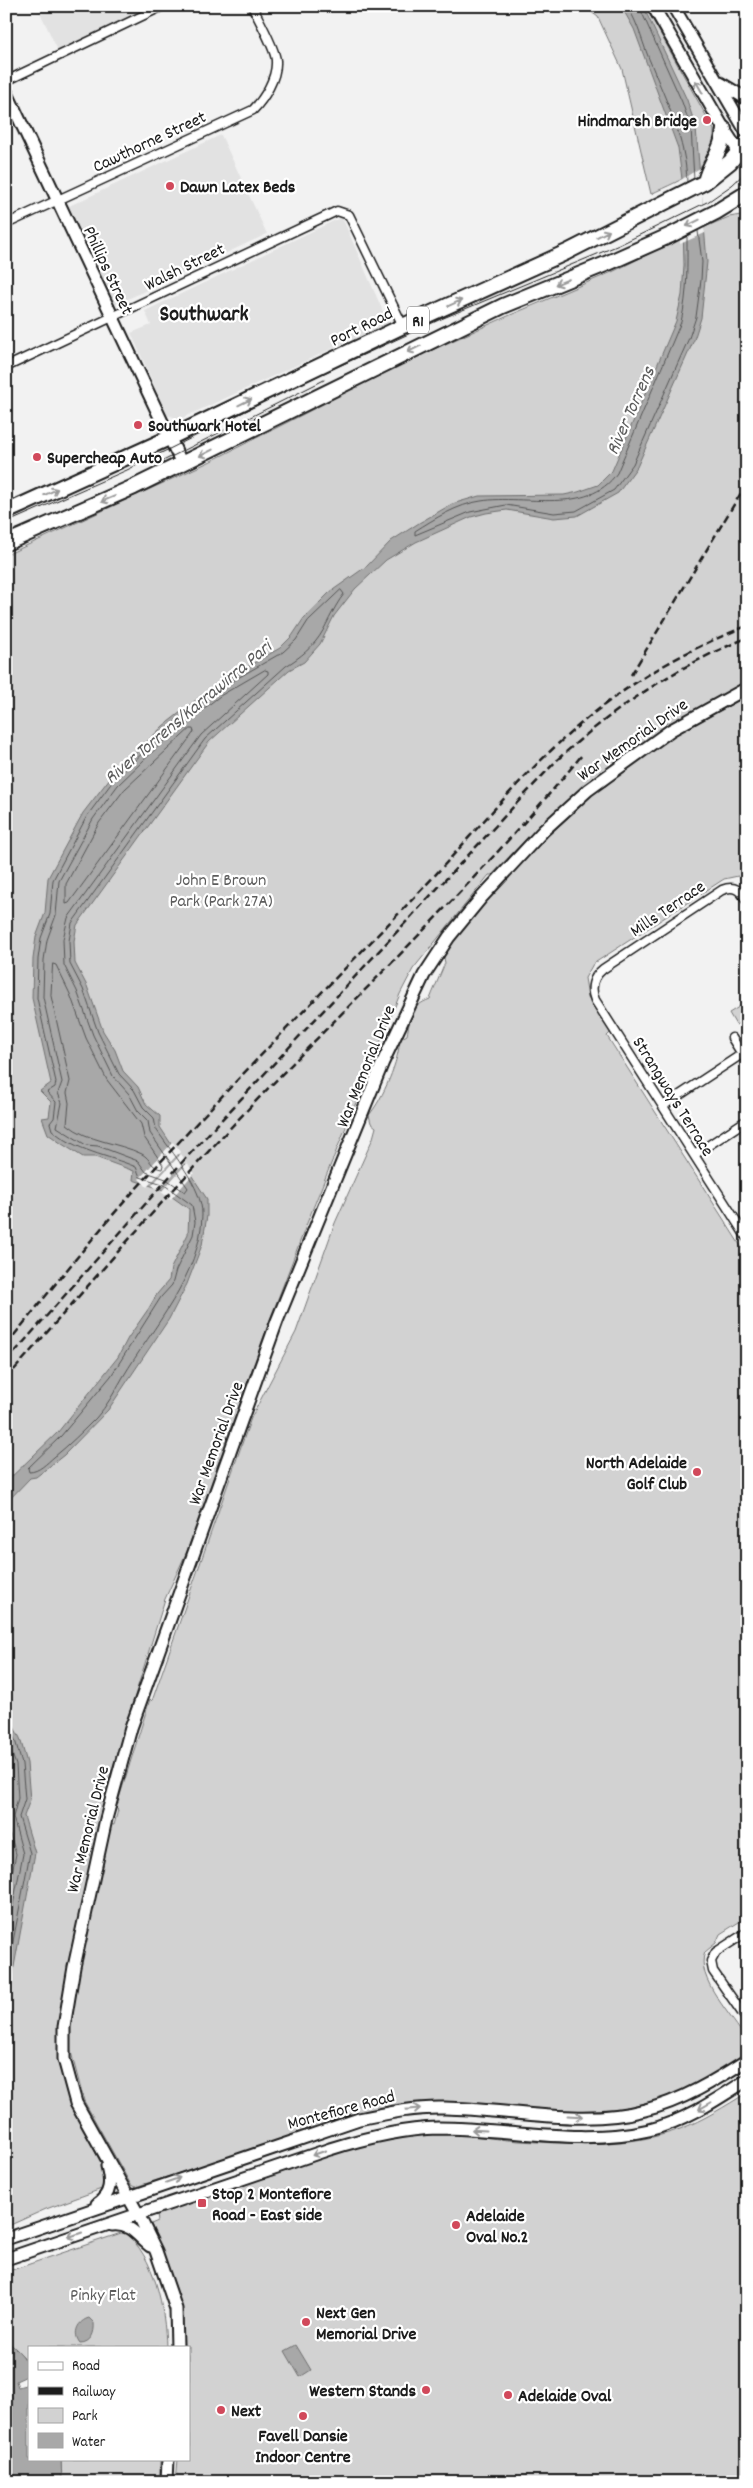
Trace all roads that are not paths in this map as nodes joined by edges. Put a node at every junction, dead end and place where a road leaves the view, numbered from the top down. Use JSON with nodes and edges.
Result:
{"nodes":[{"id":1,"x":164,"y":6,"type":"edge"},
{"id":2,"x":252,"y":6,"type":"edge"},
{"id":3,"x":653,"y":6,"type":"edge"},
{"id":4,"x":673,"y":6,"type":"edge"},
{"id":5,"x":6,"y":81,"type":"edge"},
{"id":6,"x":717,"y":81,"type":"junction"},
{"id":7,"x":6,"y":90,"type":"edge"},
{"id":8,"x":747,"y":99,"type":"edge"},
{"id":9,"x":724,"y":129,"type":"junction"},
{"id":10,"x":747,"y":133,"type":"edge"},
{"id":11,"x":744,"y":152,"type":"edge"},
{"id":12,"x":705,"y":182,"type":"junction"},
{"id":13,"x":747,"y":193,"type":"edge"},
{"id":14,"x":58,"y":200,"type":"junction"},
{"id":15,"x":747,"y":205,"type":"edge"},
{"id":16,"x":716,"y":212,"type":"junction"},
{"id":17,"x":6,"y":224,"type":"edge"},
{"id":18,"x":112,"y":318,"type":"junction"},
{"id":19,"x":403,"y":326,"type":"junction"},
{"id":20,"x":6,"y":367,"type":"edge"},
{"id":21,"x":169,"y":438,"type":"junction"},
{"id":22,"x":182,"y":464,"type":"junction"},
{"id":23,"x":6,"y":512,"type":"edge"},
{"id":24,"x":6,"y":542,"type":"edge"},
{"id":25,"x":747,"y":688,"type":"edge"},
{"id":26,"x":747,"y":900,"type":"edge"},
{"id":27,"x":603,"y":969,"type":"joint"},
{"id":28,"x":732,"y":1038,"type":"dead end"},
{"id":29,"x":662,"y":1106,"type":"junction"},
{"id":30,"x":747,"y":1120,"type":"edge"},
{"id":31,"x":694,"y":1155,"type":"junction"},
{"id":32,"x":747,"y":1238,"type":"edge"},
{"id":33,"x":747,"y":1932,"type":"edge"},
{"id":34,"x":747,"y":2020,"type":"edge"},
{"id":35,"x":747,"y":2060,"type":"edge"},
{"id":36,"x":747,"y":2080,"type":"edge"},
{"id":37,"x":512,"y":2112,"type":"junction"},
{"id":38,"x":511,"y":2132,"type":"junction"},
{"id":39,"x":105,"y":2157,"type":"junction"},
{"id":40,"x":127,"y":2196,"type":"junction"},
{"id":41,"x":87,"y":2210,"type":"junction"},
{"id":42,"x":138,"y":2214,"type":"junction"},
{"id":43,"x":102,"y":2226,"type":"junction"},
{"id":44,"x":6,"y":2239,"type":"edge"},
{"id":45,"x":156,"y":2251,"type":"junction"},
{"id":46,"x":6,"y":2259,"type":"edge"},
{"id":47,"x":177,"y":2346,"type":"edge"},
{"id":48,"x":168,"y":2460,"type":"edge"},
{"id":49,"x":167,"y":2482,"type":"edge"}],
"edges":[{"from":1,"to":5,"type":"street"},
{"from":2,"to":14,"type":"street","name":"Cawthorne Street"},
{"from":9,"to":3,"type":"street","one_way":true},
{"from":4,"to":6,"type":"street"},
{"from":6,"to":8,"type":"street"},
{"from":6,"to":10,"type":"street"},
{"from":7,"to":14,"type":"street","name":"Phillips Street"},
{"from":9,"to":11,"type":"street"},
{"from":9,"to":12,"type":"highway"},
{"from":11,"to":12,"type":"highway","name":"Port Road","number":"R1"},
{"from":19,"to":12,"type":"highway","name":"Port Road","number":"R1","one_way":true},
{"from":13,"to":16,"type":"highway"},
{"from":14,"to":17,"type":"street","name":"Cawthorne Street"},
{"from":14,"to":18,"type":"street","name":"Phillips Street"},
{"from":15,"to":16,"type":"highway","number":"R1"},
{"from":16,"to":22,"type":"highway","number":"R1","one_way":true},
{"from":18,"to":19,"type":"street","name":"Walsh Street"},
{"from":18,"to":20,"type":"street","name":"Walsh Street"},
{"from":18,"to":21,"type":"street","name":"Phillips Street"},
{"from":21,"to":19,"type":"highway","name":"Port Road","number":"R1","one_way":true},
{"from":21,"to":22,"type":"street","name":"Phillips Street"},
{"from":23,"to":21,"type":"highway","name":"Port Road","number":"R1","one_way":true},
{"from":22,"to":24,"type":"highway","number":"R1","one_way":true},
{"from":25,"to":39,"type":"street","name":"War Memorial Drive"},
{"from":26,"to":27,"type":"street","name":"Mills Terrace"},
{"from":27,"to":29,"type":"street","name":"Strangways Terrace"},
{"from":28,"to":29,"type":"street"},
{"from":29,"to":31,"type":"street","name":"Strangways Terrace"},
{"from":30,"to":31,"type":"street"},
{"from":31,"to":32,"type":"street","name":"Strangways Terrace"},
{"from":33,"to":34,"type":"street"},
{"from":37,"to":35,"type":"street","name":"Montefiore Road","one_way":true},
{"from":36,"to":38,"type":"street","name":"Montefiore Road","one_way":true},
{"from":37,"to":38,"type":"street"},
{"from":40,"to":37,"type":"street","name":"Montefiore Road","one_way":true},
{"from":38,"to":42,"type":"street","name":"Montefiore Road","one_way":true},
{"from":39,"to":40,"type":"street","name":"War Memorial Drive"},
{"from":39,"to":41,"type":"street"},
{"from":40,"to":41,"type":"street","name":"Montefiore Road"},
{"from":40,"to":42,"type":"street","name":"War Memorial Drive"},
{"from":41,"to":44,"type":"street","name":"Montefiore Road"},
{"from":42,"to":43,"type":"street","name":"Montefiore Road"},
{"from":42,"to":45,"type":"street","name":"War Memorial Drive"},
{"from":43,"to":45,"type":"street"},
{"from":43,"to":46,"type":"street","name":"Montefiore Road","one_way":true},
{"from":45,"to":47,"type":"street","name":"War Memorial Drive"},
{"from":48,"to":49,"type":"street"}]}
